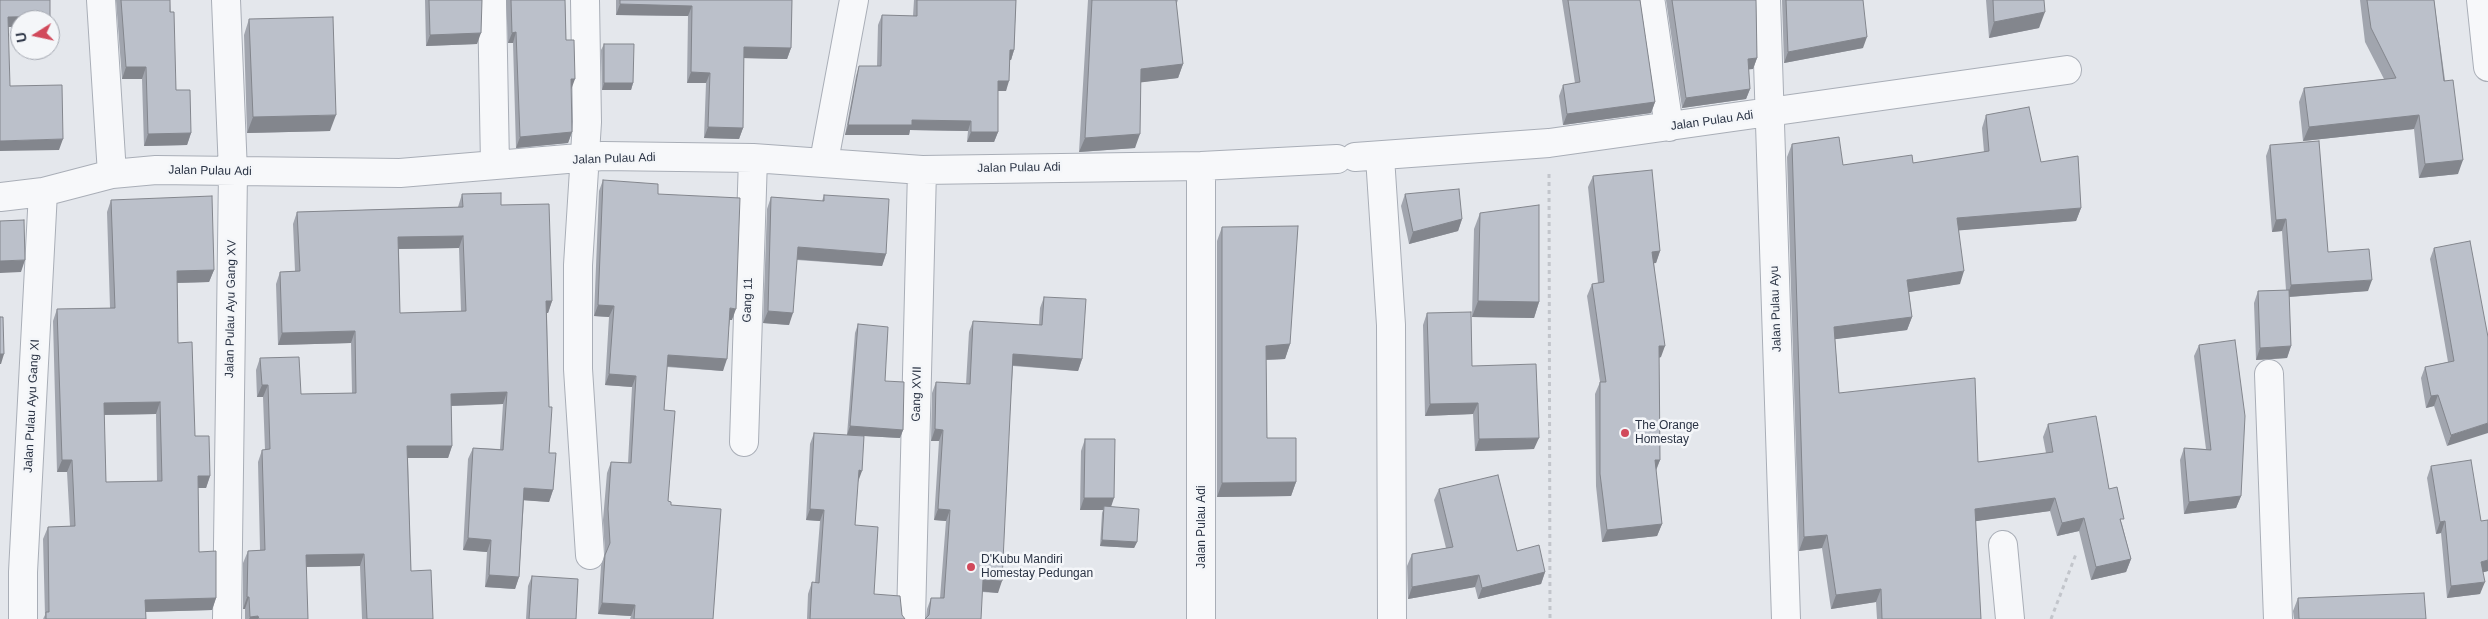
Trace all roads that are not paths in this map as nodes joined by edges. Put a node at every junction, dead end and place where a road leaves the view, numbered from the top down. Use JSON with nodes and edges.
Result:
{"nodes":[{"id":1,"x":101,"y":0,"type":"edge"},
{"id":2,"x":226,"y":0,"type":"edge"},
{"id":3,"x":492,"y":0,"type":"edge"},
{"id":4,"x":585,"y":0,"type":"edge"},
{"id":5,"x":854,"y":0,"type":"edge"},
{"id":6,"x":1766,"y":0,"type":"edge"},
{"id":7,"x":2481,"y":0,"type":"edge"},
{"id":8,"x":1651,"y":4,"type":"dead end"},
{"id":9,"x":2488,"y":68,"type":"edge"},
{"id":10,"x":2067,"y":70,"type":"dead end"},
{"id":11,"x":1768,"y":114,"type":"junction"},
{"id":12,"x":1669,"y":127,"type":"junction"},
{"id":13,"x":583,"y":158,"type":"junction"},
{"id":14,"x":752,"y":158,"type":"junction"},
{"id":15,"x":1357,"y":158,"type":"junction"},
{"id":16,"x":824,"y":161,"type":"junction"},
{"id":17,"x":495,"y":165,"type":"junction"},
{"id":18,"x":1201,"y":166,"type":"junction"},
{"id":19,"x":922,"y":170,"type":"junction"},
{"id":20,"x":233,"y":172,"type":"junction"},
{"id":21,"x":112,"y":174,"type":"junction"},
{"id":22,"x":44,"y":192,"type":"junction"},
{"id":23,"x":0,"y":197,"type":"edge"},
{"id":24,"x":2268,"y":374,"type":"dead end"},
{"id":25,"x":744,"y":442,"type":"dead end"},
{"id":26,"x":2003,"y":546,"type":"dead end"},
{"id":27,"x":590,"y":555,"type":"dead end"},
{"id":28,"x":23,"y":619,"type":"edge"},
{"id":29,"x":227,"y":619,"type":"edge"},
{"id":30,"x":911,"y":619,"type":"edge"},
{"id":31,"x":1201,"y":619,"type":"edge"},
{"id":32,"x":1392,"y":619,"type":"edge"},
{"id":33,"x":1786,"y":619,"type":"edge"},
{"id":34,"x":2010,"y":619,"type":"edge"},
{"id":35,"x":2278,"y":619,"type":"edge"}],
"edges":[{"from":1,"to":21,"type":"street"},
{"from":2,"to":20,"type":"street","name":"Jalan Pulau Ayu Gang XV"},
{"from":3,"to":17,"type":"street"},
{"from":4,"to":13,"type":"street"},
{"from":5,"to":16,"type":"street"},
{"from":6,"to":11,"type":"street","name":"Jalan Pulau Ayu"},
{"from":7,"to":9,"type":"street"},
{"from":8,"to":12,"type":"street"},
{"from":10,"to":11,"type":"street","name":"Jalan Pulau Adi"},
{"from":11,"to":12,"type":"street","name":"Jalan Pulau Adi"},
{"from":11,"to":33,"type":"street","name":"Jalan Pulau Ayu"},
{"from":12,"to":15,"type":"street","name":"Jalan Pulau Adi"},
{"from":13,"to":14,"type":"street","name":"Jalan Pulau Adi"},
{"from":13,"to":17,"type":"street","name":"Jalan Pulau Adi"},
{"from":13,"to":27,"type":"street"},
{"from":14,"to":16,"type":"street","name":"Jalan Pulau Adi"},
{"from":14,"to":25,"type":"street","name":"Gang 11"},
{"from":15,"to":18,"type":"street","name":"Jalan Pulau Adi"},
{"from":15,"to":32,"type":"street"},
{"from":16,"to":19,"type":"street","name":"Jalan Pulau Adi"},
{"from":17,"to":20,"type":"street","name":"Jalan Pulau Adi"},
{"from":18,"to":19,"type":"street","name":"Jalan Pulau Adi"},
{"from":18,"to":31,"type":"street","name":"Jalan Pulau Adi"},
{"from":19,"to":30,"type":"street","name":"Gang XVII"},
{"from":20,"to":21,"type":"street","name":"Jalan Pulau Adi"},
{"from":20,"to":29,"type":"street","name":"Jalan Pulau Ayu Gang XV"},
{"from":21,"to":22,"type":"street","name":"Jalan Pulau Adi"},
{"from":22,"to":23,"type":"street","name":"Jalan Pulau Adi"},
{"from":22,"to":28,"type":"street","name":"Jalan Pulau Ayu Gang XI"},
{"from":24,"to":35,"type":"street"},
{"from":26,"to":34,"type":"street"}]}
